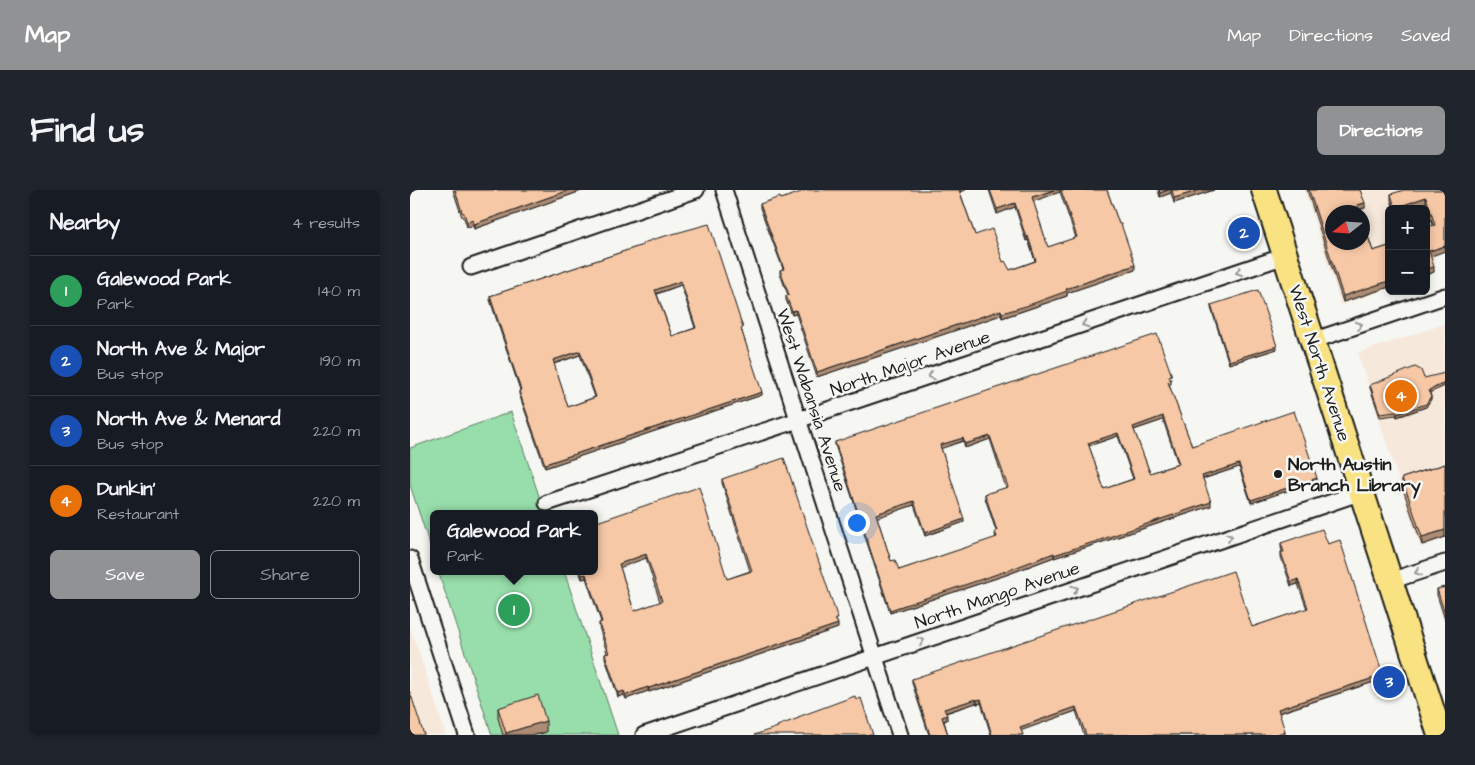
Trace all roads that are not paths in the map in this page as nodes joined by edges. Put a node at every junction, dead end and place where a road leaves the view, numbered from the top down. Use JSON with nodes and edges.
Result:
{"nodes":[{"id":1,"x":696,"y":190,"type":"edge"},
{"id":2,"x":724,"y":190,"type":"edge"},
{"id":3,"x":1264,"y":190,"type":"edge"},
{"id":4,"x":1285,"y":256,"type":"junction"},
{"id":5,"x":471,"y":267,"type":"dead end"},
{"id":6,"x":1445,"y":296,"type":"edge"},
{"id":7,"x":1312,"y":341,"type":"junction"},
{"id":8,"x":798,"y":420,"type":"junction"},
{"id":9,"x":1362,"y":492,"type":"junction"},
{"id":10,"x":547,"y":503,"type":"dead end"},
{"id":11,"x":410,"y":559,"type":"edge"},
{"id":12,"x":1445,"y":563,"type":"edge"},
{"id":13,"x":1390,"y":581,"type":"junction"},
{"id":14,"x":875,"y":656,"type":"junction"},
{"id":15,"x":1436,"y":734,"type":"edge"},
{"id":16,"x":467,"y":735,"type":"edge"},
{"id":17,"x":644,"y":735,"type":"edge"},
{"id":18,"x":900,"y":735,"type":"edge"}],
"edges":[{"from":1,"to":5,"type":"street"},
{"from":2,"to":8,"type":"street","name":"West Wabansia Avenue"},
{"from":3,"to":4,"type":"main road","name":"West North Avenue"},
{"from":4,"to":7,"type":"main road","name":"West North Avenue"},
{"from":4,"to":8,"type":"street","name":"North Major Avenue","one_way":true},
{"from":7,"to":6,"type":"street","one_way":true},
{"from":7,"to":9,"type":"main road","name":"West North Avenue"},
{"from":8,"to":10,"type":"street","name":"North Major Avenue"},
{"from":8,"to":14,"type":"street","name":"West Wabansia Avenue"},
{"from":9,"to":13,"type":"main road","name":"West North Avenue"},
{"from":14,"to":9,"type":"street","name":"North Mango Avenue","one_way":true},
{"from":11,"to":16,"type":"street"},
{"from":12,"to":13,"type":"street","one_way":true},
{"from":13,"to":15,"type":"main road","name":"West North Avenue"},
{"from":14,"to":17,"type":"street","name":"North Mango Avenue"},
{"from":14,"to":18,"type":"street","name":"West Wabansia Avenue"}]}
